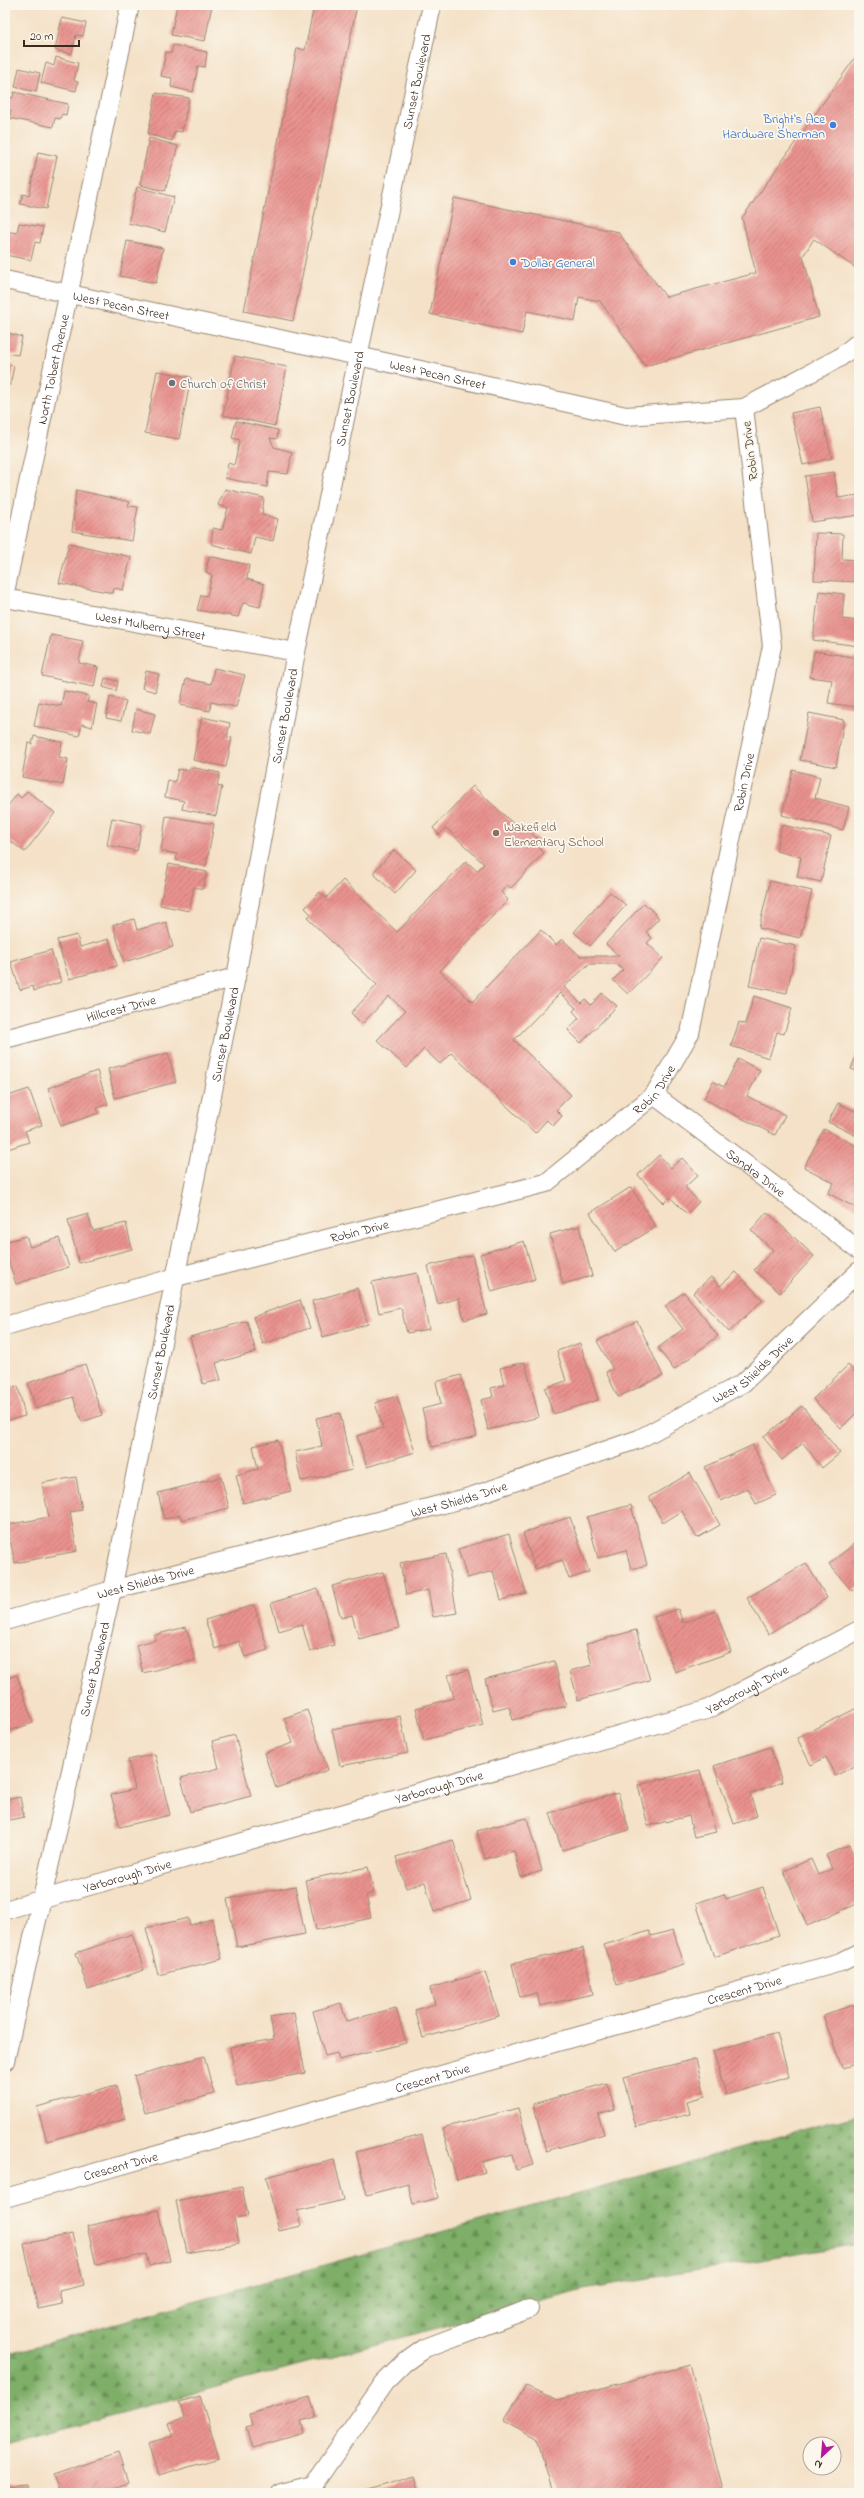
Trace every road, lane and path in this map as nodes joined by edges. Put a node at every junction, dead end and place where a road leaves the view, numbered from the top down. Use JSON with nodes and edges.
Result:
{"nodes":[{"id":1,"x":130,"y":5,"type":"edge"},
{"id":2,"x":432,"y":5,"type":"edge"},
{"id":3,"x":5,"y":280,"type":"edge"},
{"id":4,"x":69,"y":294,"type":"junction"},
{"id":5,"x":859,"y":342,"type":"edge"},
{"id":6,"x":358,"y":356,"type":"junction"},
{"id":7,"x":744,"y":408,"type":"junction"},
{"id":8,"x":5,"y":592,"type":"edge"},
{"id":9,"x":5,"y":598,"type":"edge"},
{"id":10,"x":296,"y":652,"type":"junction"},
{"id":11,"x":236,"y":977,"type":"junction"},
{"id":12,"x":5,"y":1039,"type":"edge"},
{"id":13,"x":654,"y":1095,"type":"junction"},
{"id":14,"x":859,"y":1250,"type":"edge"},
{"id":15,"x":859,"y":1271,"type":"edge"},
{"id":16,"x":176,"y":1277,"type":"junction"},
{"id":17,"x":5,"y":1326,"type":"edge"},
{"id":18,"x":112,"y":1590,"type":"junction"},
{"id":19,"x":5,"y":1621,"type":"edge"},
{"id":20,"x":859,"y":1630,"type":"edge"},
{"id":21,"x":40,"y":1900,"type":"junction"},
{"id":22,"x":5,"y":1910,"type":"edge"},
{"id":23,"x":859,"y":1953,"type":"edge"},
{"id":24,"x":5,"y":2061,"type":"edge"},
{"id":25,"x":5,"y":2198,"type":"edge"},
{"id":26,"x":529,"y":2309,"type":"dead end"},
{"id":27,"x":314,"y":2489,"type":"edge"},
{"id":28,"x":281,"y":2493,"type":"edge"}],
"edges":[{"from":1,"to":4,"type":"street","name":"North Tolbert Avenue"},
{"from":2,"to":6,"type":"street","name":"Sunset Boulevard"},
{"from":3,"to":4,"type":"street","name":"West Pecan Street"},
{"from":4,"to":6,"type":"street","name":"West Pecan Street"},
{"from":4,"to":8,"type":"street","name":"North Tolbert Avenue"},
{"from":5,"to":7,"type":"street","name":"West Pecan Street"},
{"from":6,"to":7,"type":"street","name":"West Pecan Street"},
{"from":6,"to":10,"type":"street","name":"Sunset Boulevard"},
{"from":7,"to":13,"type":"street","name":"Robin Drive"},
{"from":9,"to":10,"type":"street","name":"West Mulberry Street"},
{"from":10,"to":11,"type":"street","name":"Sunset Boulevard"},
{"from":11,"to":12,"type":"street","name":"Hillcrest Drive"},
{"from":11,"to":16,"type":"street","name":"Sunset Boulevard"},
{"from":13,"to":14,"type":"street","name":"Sandra Drive"},
{"from":13,"to":16,"type":"street","name":"Robin Drive"},
{"from":15,"to":18,"type":"street","name":"West Shields Drive"},
{"from":16,"to":17,"type":"street","name":"Robin Drive"},
{"from":16,"to":18,"type":"street","name":"Sunset Boulevard"},
{"from":18,"to":19,"type":"street","name":"West Shields Drive"},
{"from":18,"to":21,"type":"street","name":"Sunset Boulevard"},
{"from":20,"to":21,"type":"street","name":"Yarborough Drive"},
{"from":21,"to":22,"type":"street","name":"Yarborough Drive"},
{"from":21,"to":24,"type":"street","name":"Sunset Boulevard"},
{"from":23,"to":25,"type":"street","name":"Crescent Drive"},
{"from":26,"to":27,"type":"street"},
{"from":27,"to":28,"type":"street"}]}
